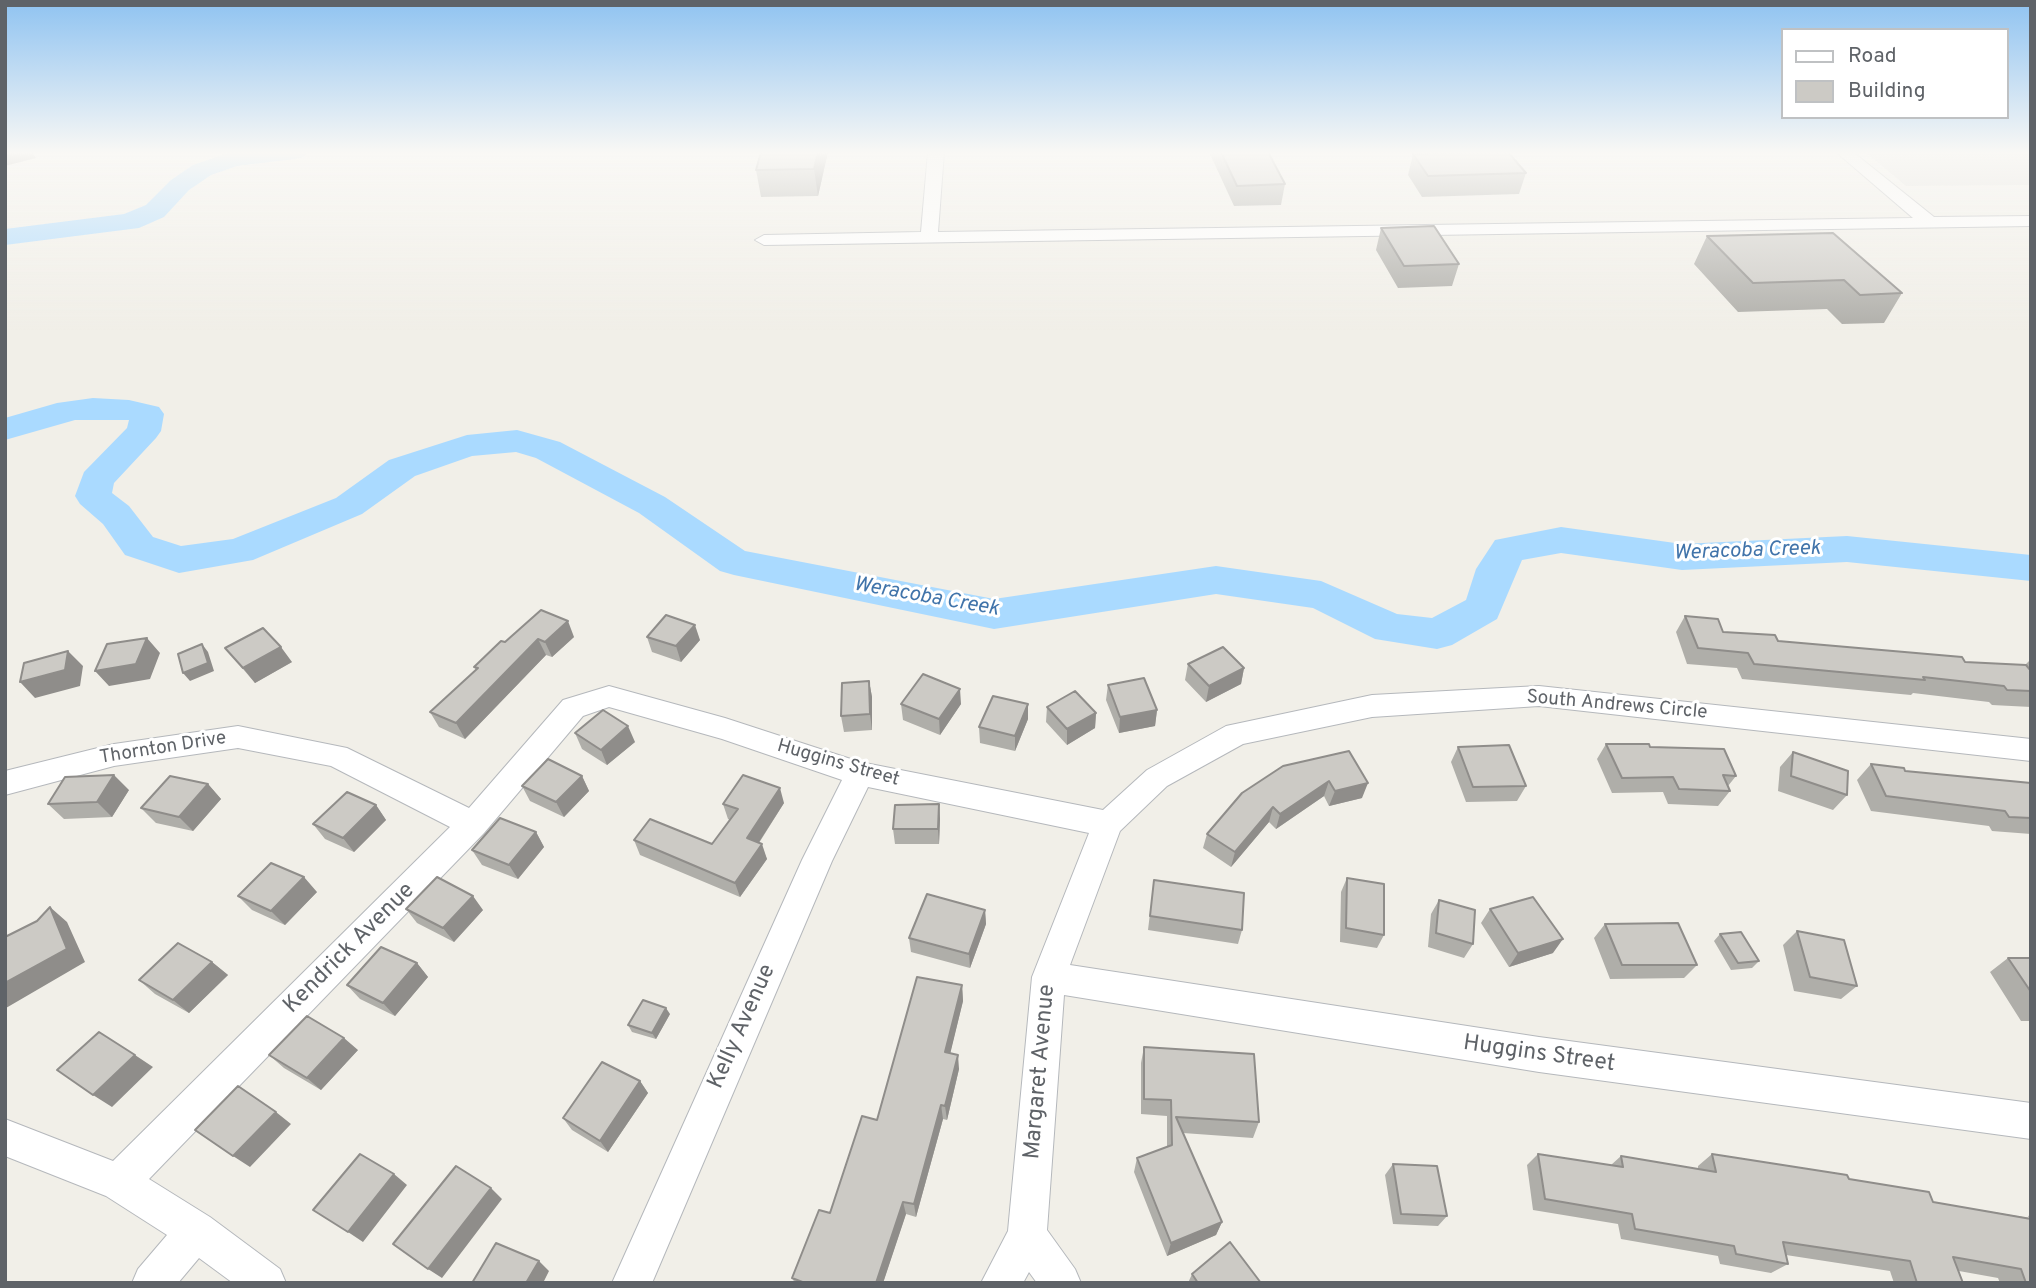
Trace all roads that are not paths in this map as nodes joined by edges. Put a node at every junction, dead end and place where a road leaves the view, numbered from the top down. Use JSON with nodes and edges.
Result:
{"nodes":[{"id":1,"x":931,"y":212,"type":"edge"},
{"id":2,"x":1917,"y":212,"type":"edge"},
{"id":3,"x":2031,"y":221,"type":"edge"},
{"id":4,"x":1930,"y":223,"type":"junction"},
{"id":5,"x":929,"y":237,"type":"junction"},
{"id":6,"x":764,"y":240,"type":"dead end"},
{"id":7,"x":573,"y":708,"type":"joint"},
{"id":8,"x":2031,"y":750,"type":"edge"},
{"id":9,"x":860,"y":774,"type":"junction"},
{"id":10,"x":5,"y":783,"type":"edge"},
{"id":11,"x":473,"y":824,"type":"junction"},
{"id":12,"x":1108,"y":824,"type":"junction"},
{"id":13,"x":1049,"y":977,"type":"junction"},
{"id":14,"x":2031,"y":1121,"type":"edge"},
{"id":15,"x":5,"y":1137,"type":"edge"},
{"id":16,"x":119,"y":1182,"type":"junction"},
{"id":17,"x":196,"y":1231,"type":"junction"},
{"id":18,"x":1027,"y":1235,"type":"junction"},
{"id":19,"x":152,"y":1283,"type":"edge"},
{"id":20,"x":266,"y":1283,"type":"edge"},
{"id":21,"x":632,"y":1283,"type":"edge"},
{"id":22,"x":1000,"y":1283,"type":"edge"},
{"id":23,"x":1061,"y":1283,"type":"edge"}],
"edges":[{"from":1,"to":5,"type":"street"},
{"from":2,"to":4,"type":"street"},
{"from":3,"to":4,"type":"street"},
{"from":4,"to":5,"type":"street"},
{"from":5,"to":6,"type":"street"},
{"from":7,"to":9,"type":"street","name":"Huggins Street"},
{"from":7,"to":11,"type":"street","name":"Kendrick Avenue"},
{"from":8,"to":12,"type":"street","name":"South Andrews Circle"},
{"from":9,"to":12,"type":"street","name":"Huggins Street"},
{"from":9,"to":21,"type":"street","name":"Kelly Avenue"},
{"from":10,"to":11,"type":"street","name":"Thornton Drive"},
{"from":11,"to":16,"type":"street","name":"Kendrick Avenue"},
{"from":12,"to":13,"type":"street","name":"Margaret Avenue"},
{"from":13,"to":14,"type":"street","name":"Huggins Street"},
{"from":13,"to":18,"type":"street","name":"Margaret Avenue"},
{"from":15,"to":16,"type":"street"},
{"from":16,"to":17,"type":"street"},
{"from":17,"to":19,"type":"street"},
{"from":17,"to":20,"type":"street"},
{"from":18,"to":22,"type":"street","name":"Margaret Avenue"},
{"from":18,"to":23,"type":"street"}]}
